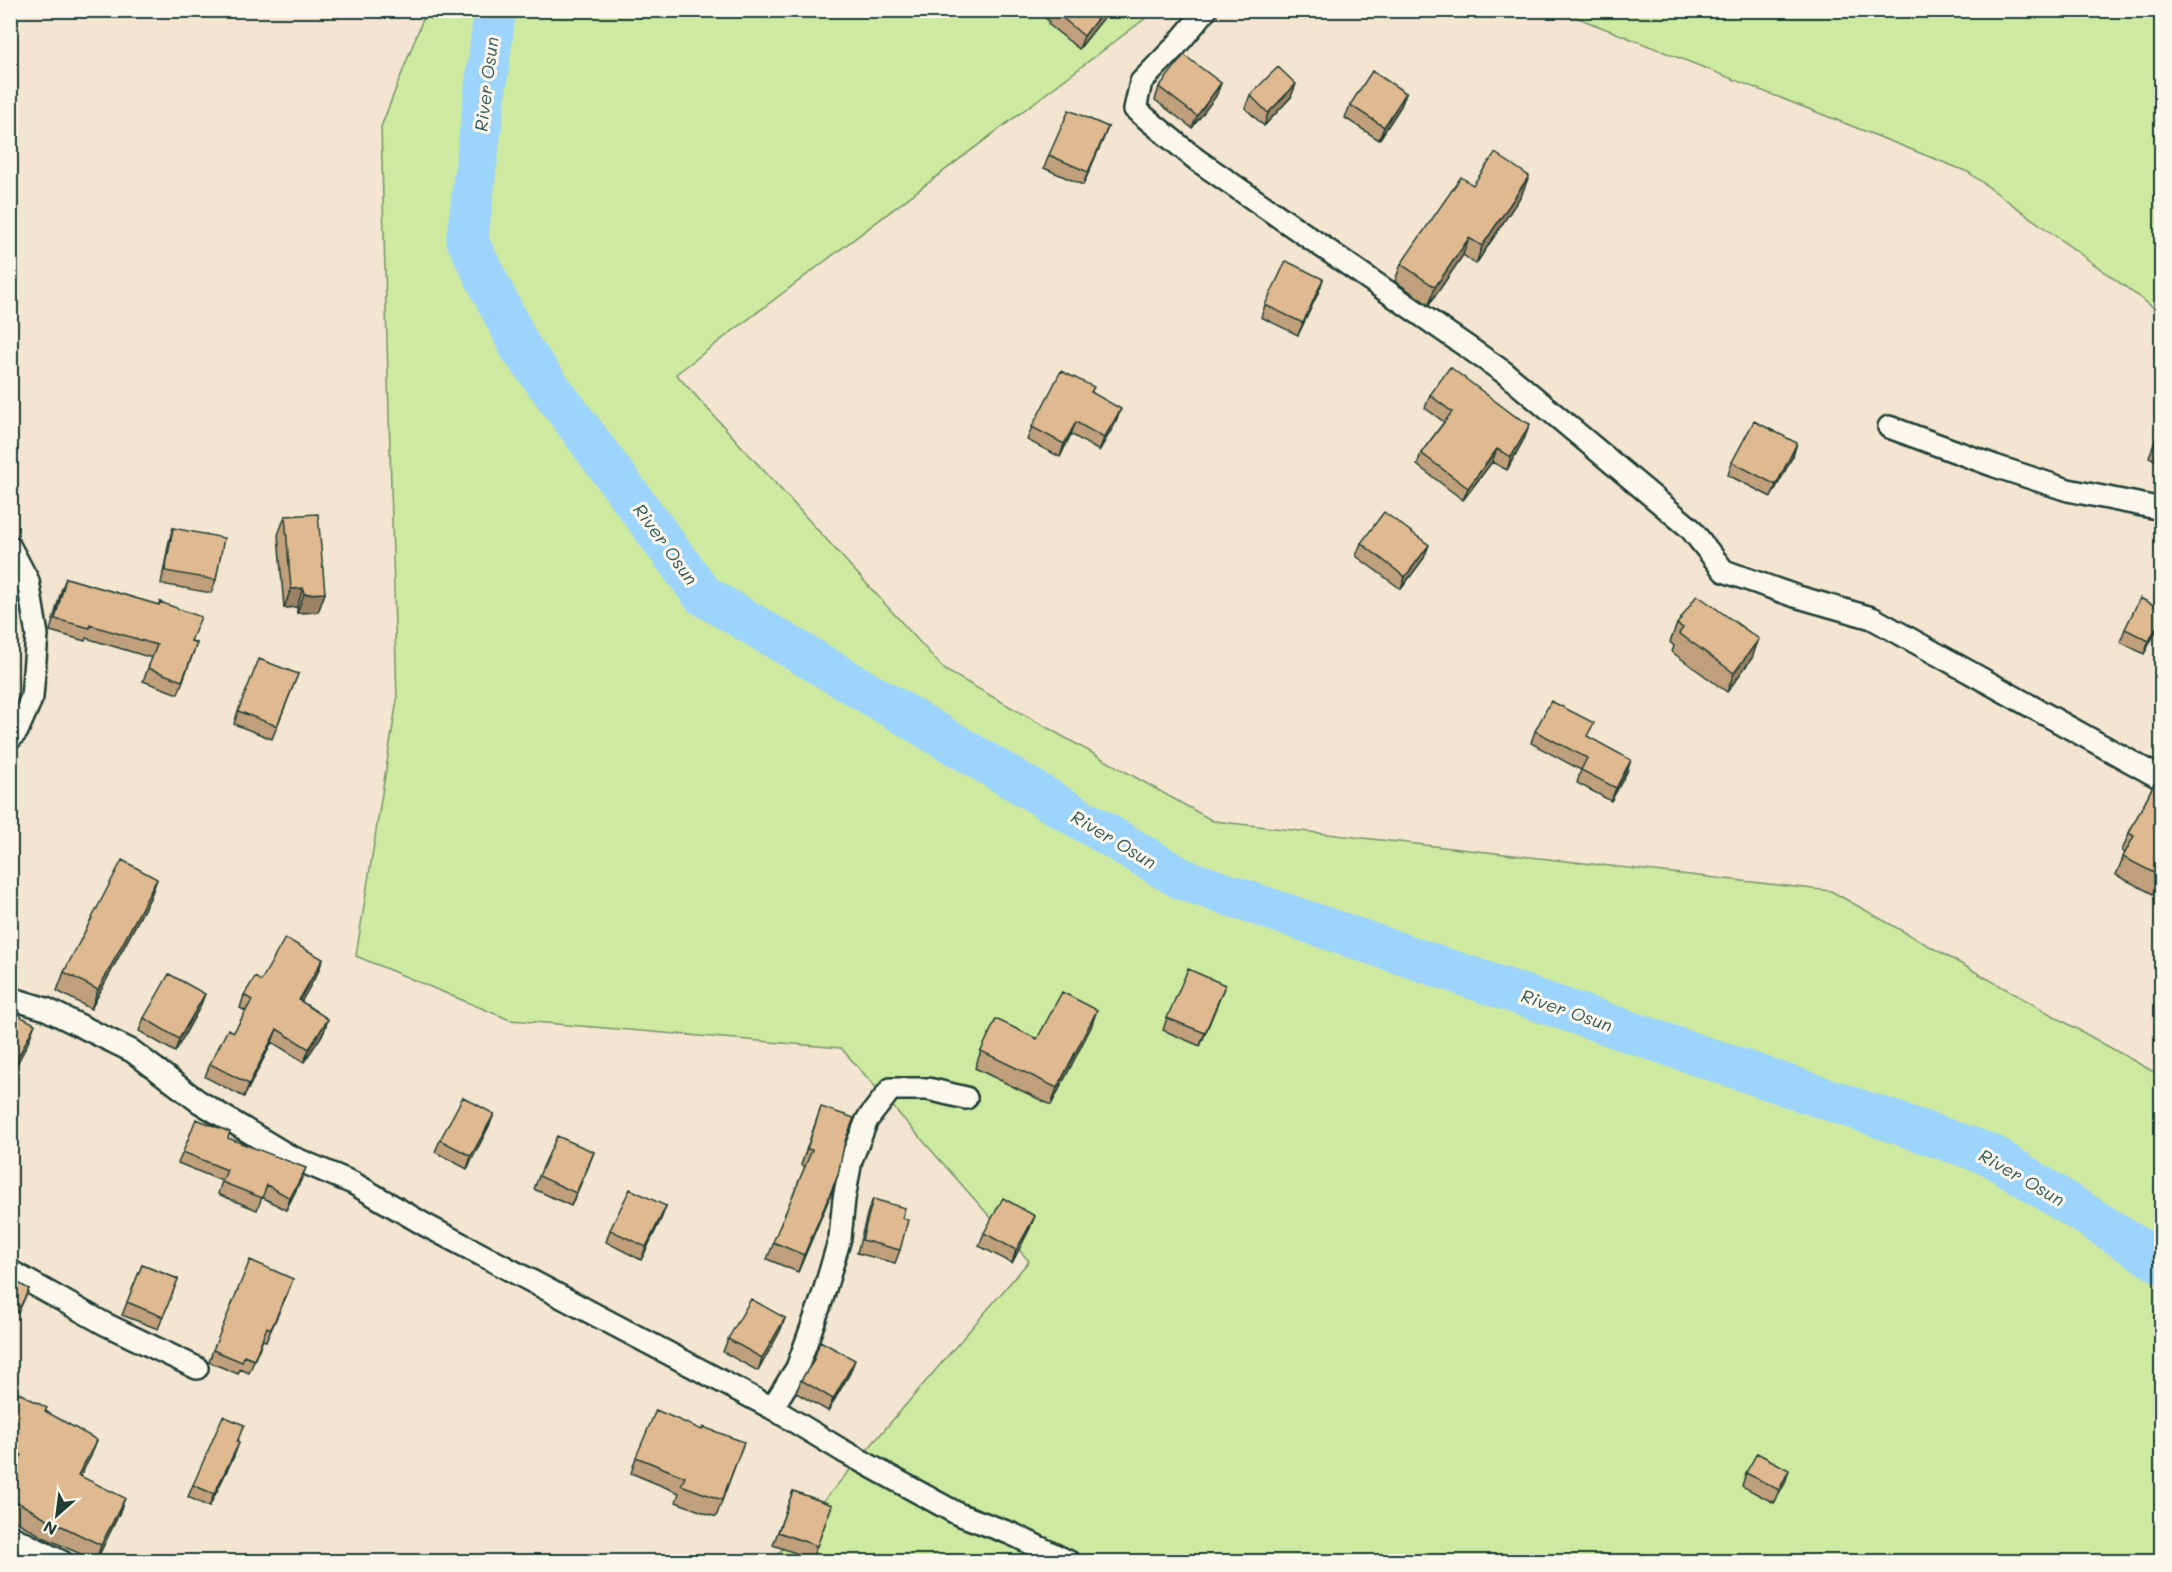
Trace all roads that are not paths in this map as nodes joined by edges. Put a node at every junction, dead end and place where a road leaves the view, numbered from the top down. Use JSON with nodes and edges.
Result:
{"nodes":[{"id":1,"x":1206,"y":10,"type":"edge"},
{"id":2,"x":1889,"y":427,"type":"dead end"},
{"id":3,"x":2162,"y":509,"type":"edge"},
{"id":4,"x":10,"y":547,"type":"edge"},
{"id":5,"x":10,"y":739,"type":"edge"},
{"id":6,"x":2162,"y":779,"type":"edge"},
{"id":7,"x":10,"y":998,"type":"edge"},
{"id":8,"x":966,"y":1098,"type":"dead end"},
{"id":9,"x":10,"y":1271,"type":"edge"},
{"id":10,"x":197,"y":1368,"type":"dead end"},
{"id":11,"x":772,"y":1408,"type":"junction"},
{"id":12,"x":10,"y":1536,"type":"edge"},
{"id":13,"x":62,"y":1562,"type":"edge"},
{"id":14,"x":1069,"y":1562,"type":"edge"}],
"edges":[{"from":1,"to":6,"type":"street"},
{"from":2,"to":3,"type":"street"},
{"from":4,"to":5,"type":"street"},
{"from":7,"to":11,"type":"street"},
{"from":8,"to":11,"type":"street"},
{"from":9,"to":10,"type":"street"},
{"from":11,"to":14,"type":"street"},
{"from":12,"to":13,"type":"street"}]}
